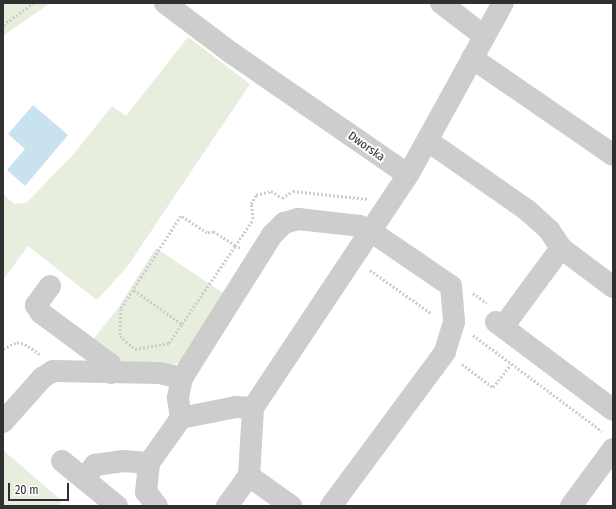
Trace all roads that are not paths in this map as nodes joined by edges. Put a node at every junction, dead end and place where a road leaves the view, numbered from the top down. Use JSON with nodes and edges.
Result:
{"nodes":[{"id":1,"x":165,"y":3,"type":"edge"},
{"id":2,"x":441,"y":3,"type":"edge"},
{"id":3,"x":503,"y":3,"type":"edge"},
{"id":4,"x":484,"y":36,"type":"junction"},
{"id":5,"x":472,"y":58,"type":"junction"},
{"id":6,"x":428,"y":141,"type":"junction"},
{"id":7,"x":613,"y":155,"type":"edge"},
{"id":8,"x":408,"y":175,"type":"junction"},
{"id":9,"x":369,"y":230,"type":"junction"},
{"id":10,"x":561,"y":248,"type":"junction"},
{"id":11,"x":50,"y":286,"type":"dead end"},
{"id":12,"x":613,"y":287,"type":"edge"},
{"id":13,"x":111,"y":373,"type":"junction"},
{"id":14,"x":182,"y":378,"type":"junction"},
{"id":15,"x":253,"y":408,"type":"junction"},
{"id":16,"x":613,"y":410,"type":"edge"},
{"id":17,"x":181,"y":418,"type":"junction"},
{"id":18,"x":3,"y":422,"type":"edge"},
{"id":19,"x":610,"y":442,"type":"edge"},
{"id":20,"x":62,"y":461,"type":"dead end"},
{"id":21,"x":149,"y":463,"type":"junction"},
{"id":22,"x":249,"y":476,"type":"junction"},
{"id":23,"x":84,"y":479,"type":"junction"},
{"id":24,"x":117,"y":506,"type":"edge"},
{"id":25,"x":157,"y":506,"type":"edge"},
{"id":26,"x":227,"y":506,"type":"edge"},
{"id":27,"x":291,"y":506,"type":"edge"},
{"id":28,"x":331,"y":506,"type":"edge"},
{"id":29,"x":571,"y":506,"type":"edge"}],
"edges":[{"from":1,"to":8,"type":"street","name":"Dworska"},
{"from":2,"to":4,"type":"street"},
{"from":3,"to":4,"type":"street"},
{"from":4,"to":5,"type":"street"},
{"from":5,"to":6,"type":"street"},
{"from":5,"to":7,"type":"street"},
{"from":6,"to":8,"type":"street"},
{"from":6,"to":10,"type":"street"},
{"from":8,"to":9,"type":"street"},
{"from":9,"to":14,"type":"street"},
{"from":9,"to":15,"type":"street"},
{"from":9,"to":28,"type":"street"},
{"from":10,"to":12,"type":"street"},
{"from":10,"to":16,"type":"street"},
{"from":11,"to":13,"type":"street"},
{"from":13,"to":14,"type":"street"},
{"from":13,"to":18,"type":"street"},
{"from":14,"to":17,"type":"street"},
{"from":15,"to":17,"type":"street"},
{"from":15,"to":22,"type":"street"},
{"from":17,"to":21,"type":"street"},
{"from":19,"to":29,"type":"street"},
{"from":20,"to":23,"type":"street"},
{"from":21,"to":23,"type":"street"},
{"from":21,"to":25,"type":"street"},
{"from":22,"to":26,"type":"street"},
{"from":22,"to":27,"type":"street"},
{"from":23,"to":24,"type":"street"}]}
